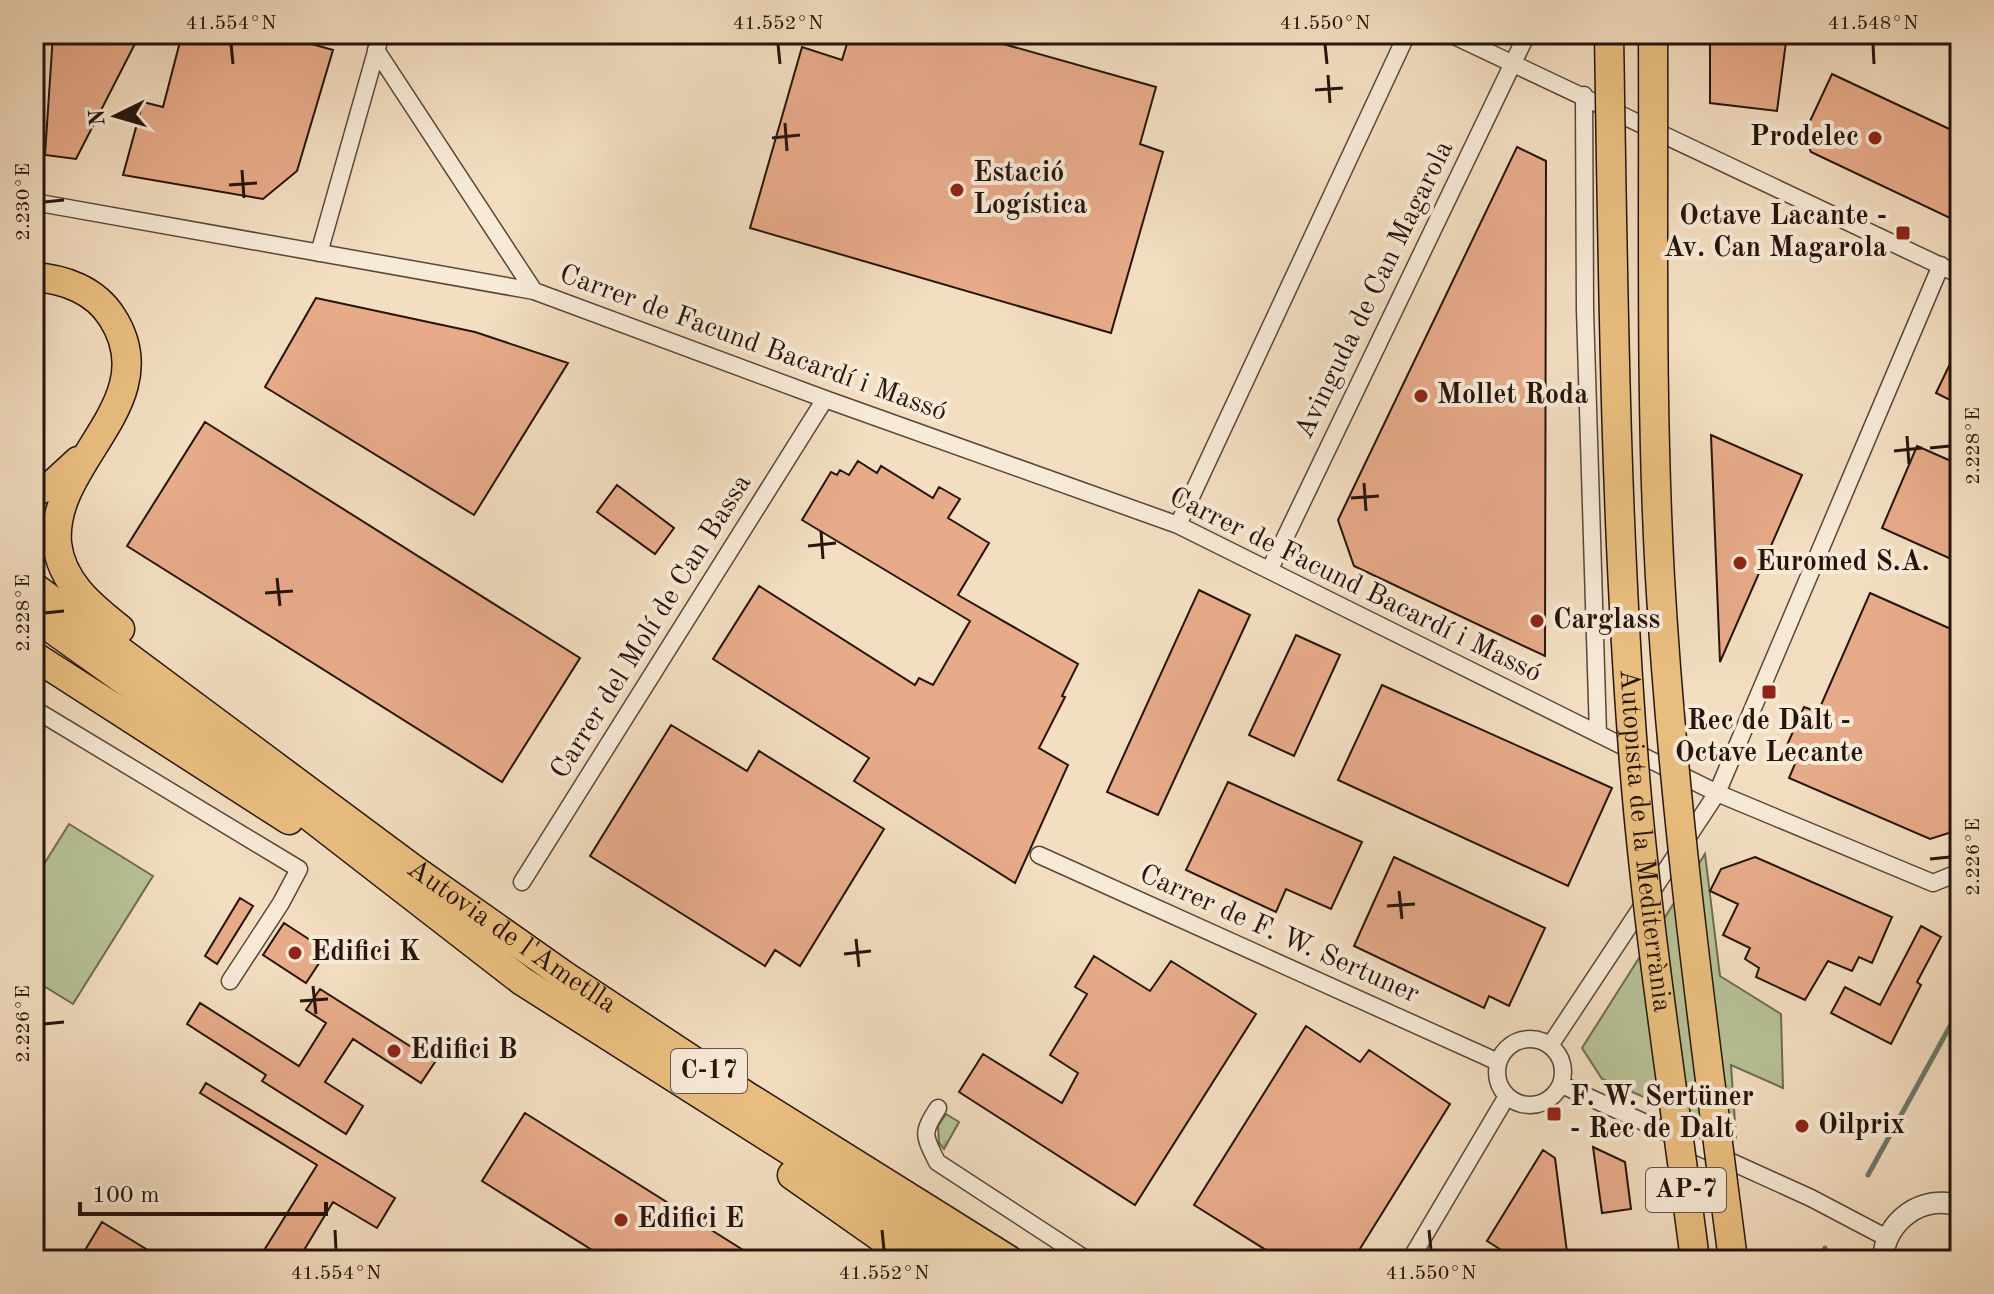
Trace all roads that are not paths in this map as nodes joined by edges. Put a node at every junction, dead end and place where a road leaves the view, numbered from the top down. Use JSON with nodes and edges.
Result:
{"nodes":[{"id":1,"x":1407,"y":34,"type":"edge"},
{"id":2,"x":1450,"y":34,"type":"edge"},
{"id":3,"x":1527,"y":34,"type":"edge"},
{"id":4,"x":1609,"y":34,"type":"edge"},
{"id":5,"x":1653,"y":34,"type":"edge"},
{"id":6,"x":378,"y":42,"type":"edge"},
{"id":7,"x":1513,"y":62,"type":"junction"},
{"id":8,"x":1584,"y":95,"type":"junction"},
{"id":9,"x":34,"y":202,"type":"edge"},
{"id":10,"x":319,"y":253,"type":"junction"},
{"id":11,"x":1941,"y":265,"type":"junction"},
{"id":12,"x":1960,"y":275,"type":"edge"},
{"id":13,"x":34,"y":277,"type":"edge"},
{"id":14,"x":534,"y":291,"type":"junction"},
{"id":15,"x":825,"y":399,"type":"junction"},
{"id":16,"x":93,"y":447,"type":"junction"},
{"id":17,"x":34,"y":492,"type":"edge"},
{"id":18,"x":1178,"y":525,"type":"junction"},
{"id":19,"x":1270,"y":569,"type":"junction"},
{"id":20,"x":34,"y":587,"type":"edge"},
{"id":21,"x":34,"y":616,"type":"edge"},
{"id":22,"x":34,"y":656,"type":"edge"},
{"id":23,"x":34,"y":709,"type":"edge"},
{"id":24,"x":1598,"y":734,"type":"junction"},
{"id":25,"x":1717,"y":793,"type":"junction"},
{"id":26,"x":364,"y":845,"type":"junction"},
{"id":27,"x":1039,"y":855,"type":"dead end"},
{"id":28,"x":1960,"y":872,"type":"edge"},
{"id":29,"x":522,"y":882,"type":"dead end"},
{"id":30,"x":230,"y":981,"type":"dead end"},
{"id":31,"x":522,"y":981,"type":"junction"},
{"id":32,"x":1551,"y":1044,"type":"junction"},
{"id":33,"x":1498,"y":1062,"type":"junction"},
{"id":34,"x":1562,"y":1085,"type":"junction"},
{"id":35,"x":1507,"y":1096,"type":"junction"},
{"id":36,"x":938,"y":1108,"type":"dead end"},
{"id":37,"x":1960,"y":1206,"type":"edge"},
{"id":38,"x":1887,"y":1238,"type":"junction"},
{"id":39,"x":913,"y":1260,"type":"edge"},
{"id":40,"x":962,"y":1260,"type":"edge"},
{"id":41,"x":1009,"y":1260,"type":"edge"},
{"id":42,"x":1087,"y":1260,"type":"edge"},
{"id":43,"x":1410,"y":1260,"type":"edge"},
{"id":44,"x":1695,"y":1260,"type":"edge"},
{"id":45,"x":1733,"y":1260,"type":"edge"},
{"id":46,"x":1883,"y":1260,"type":"edge"}],
"edges":[{"from":1,"to":18,"type":"street"},
{"from":2,"to":7,"type":"street"},
{"from":3,"to":7,"type":"street","name":"Avinguda de Can Magarola"},
{"from":4,"to":44,"type":"highway","name":"Autopista de la Mediterrània","number":"AP-7","bridge":true},
{"from":5,"to":45,"type":"highway","name":"Autopista de la Mediterrània","number":"AP-7","bridge":true},
{"from":6,"to":10,"type":"street"},
{"from":6,"to":14,"type":"street","name":"Carrer de Facund Bacardí i Massó"},
{"from":7,"to":8,"type":"street"},
{"from":7,"to":19,"type":"street","name":"Avinguda de Can Magarola"},
{"from":8,"to":11,"type":"street"},
{"from":8,"to":24,"type":"street"},
{"from":9,"to":10,"type":"street","name":"Carrer de Facund Bacardí i Massó"},
{"from":10,"to":14,"type":"street","name":"Carrer de Facund Bacardí i Massó"},
{"from":11,"to":12,"type":"street"},
{"from":11,"to":25,"type":"street"},
{"from":13,"to":16,"type":"highway"},
{"from":14,"to":15,"type":"street","name":"Carrer de Facund Bacardí i Massó"},
{"from":15,"to":18,"type":"street","name":"Carrer de Facund Bacardí i Massó"},
{"from":15,"to":29,"type":"street","name":"Carrer del Molí de Can Bassa"},
{"from":16,"to":17,"type":"highway"},
{"from":16,"to":26,"type":"highway"},
{"from":18,"to":19,"type":"street","name":"Carrer de Facund Bacardí i Massó"},
{"from":19,"to":24,"type":"street","name":"Carrer de Facund Bacardí i Massó"},
{"from":20,"to":26,"type":"highway","name":"Autovia de l'Ametlla","number":"C-17"},
{"from":21,"to":26,"type":"highway","name":"Autovia de l'Ametlla","number":"C-17"},
{"from":22,"to":26,"type":"highway"},
{"from":23,"to":30,"type":"street"},
{"from":24,"to":25,"type":"street","name":"Carrer de Facund Bacardí i Massó"},
{"from":25,"to":28,"type":"street","name":"Carrer de Facund Bacardí i Massó"},
{"from":25,"to":32,"type":"street"},
{"from":26,"to":31,"type":"highway","name":"Autovia de l'Ametlla","number":"C-17"},
{"from":26,"to":41,"type":"highway","name":"Autovia de l'Ametlla","number":"C-17"},
{"from":27,"to":33,"type":"street","name":"Carrer de F. W. Sertuner"},
{"from":31,"to":39,"type":"highway"},
{"from":31,"to":40,"type":"highway","name":"Autovia de l'Ametlla","number":"C-17"},
{"from":32,"to":33,"type":"street"},
{"from":32,"to":34,"type":"street"},
{"from":33,"to":35,"type":"street"},
{"from":34,"to":35,"type":"street"},
{"from":34,"to":38,"type":"street"},
{"from":35,"to":43,"type":"street"},
{"from":36,"to":42,"type":"street"},
{"from":37,"to":38,"type":"street"},
{"from":38,"to":46,"type":"street"}]}
